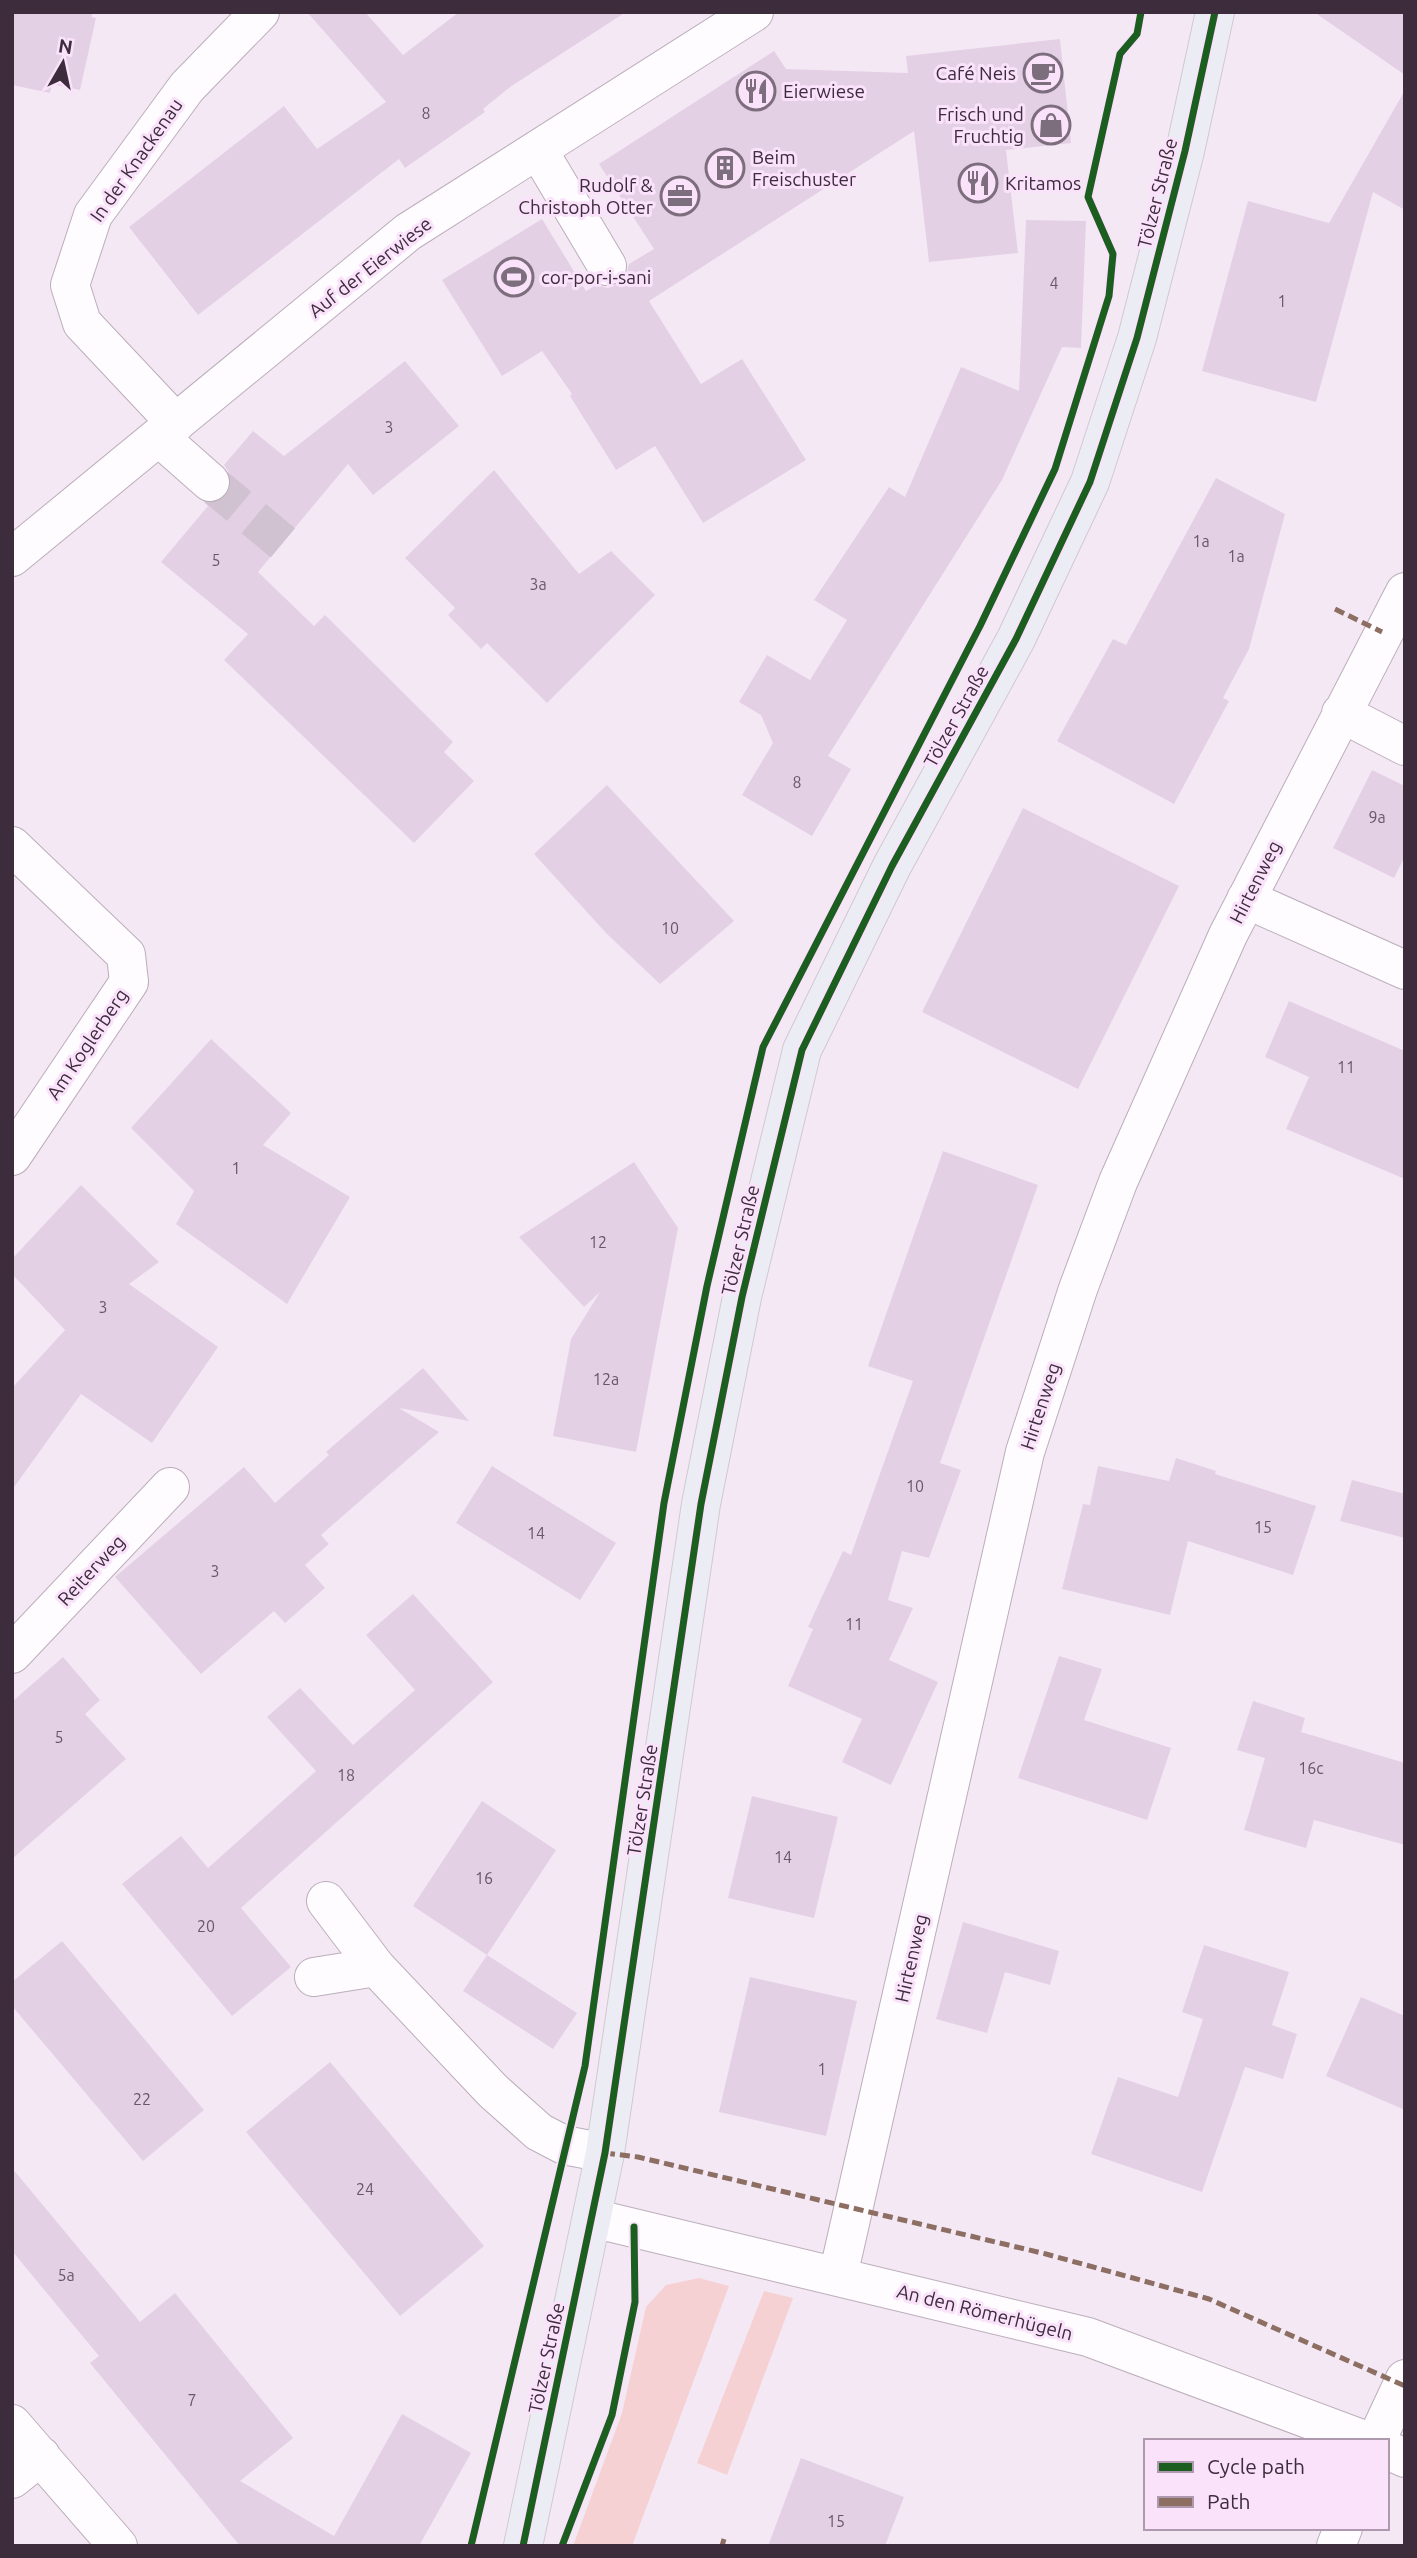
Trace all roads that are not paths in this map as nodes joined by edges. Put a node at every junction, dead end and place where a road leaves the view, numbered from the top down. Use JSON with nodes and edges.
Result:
{"nodes":[{"id":1,"x":260,"y":12,"type":"edge"},
{"id":2,"x":754,"y":12,"type":"edge"},
{"id":3,"x":1214,"y":12,"type":"edge"},
{"id":4,"x":538,"y":150,"type":"junction"},
{"id":5,"x":607,"y":266,"type":"dead end"},
{"id":6,"x":167,"y":430,"type":"junction"},
{"id":7,"x":210,"y":482,"type":"tunnel mouth"},
{"id":8,"x":12,"y":557,"type":"edge"},
{"id":9,"x":1405,"y":592,"type":"edge"},
{"id":10,"x":1341,"y":713,"type":"junction"},
{"id":11,"x":1405,"y":746,"type":"edge"},
{"id":12,"x":12,"y":846,"type":"edge"},
{"id":13,"x":1246,"y":899,"type":"junction"},
{"id":14,"x":1405,"y":970,"type":"edge"},
{"id":15,"x":12,"y":1156,"type":"edge"},
{"id":16,"x":170,"y":1487,"type":"dead end"},
{"id":17,"x":12,"y":1654,"type":"edge"},
{"id":18,"x":326,"y":1900,"type":"dead end"},
{"id":19,"x":376,"y":1967,"type":"junction"},
{"id":20,"x":314,"y":1976,"type":"dead end"},
{"id":21,"x":605,"y":2153,"type":"junction"},
{"id":22,"x":592,"y":2218,"type":"junction"},
{"id":23,"x":838,"y":2276,"type":"junction"},
{"id":24,"x":1405,"y":2379,"type":"edge"},
{"id":25,"x":12,"y":2424,"type":"edge"},
{"id":26,"x":1362,"y":2439,"type":"edge"},
{"id":27,"x":1377,"y":2439,"type":"edge"},
{"id":28,"x":1389,"y":2451,"type":"edge"},
{"id":29,"x":1405,"y":2458,"type":"edge"},
{"id":30,"x":27,"y":2468,"type":"edge"},
{"id":31,"x":118,"y":2546,"type":"edge"},
{"id":32,"x":523,"y":2546,"type":"edge"}],
"edges":[{"from":1,"to":6,"type":"street","name":"In der Knackenau"},
{"from":2,"to":4,"type":"street","name":"Auf der Eierwiese"},
{"from":3,"to":21,"type":"main road","name":"Tölzer Straße"},
{"from":4,"to":5,"type":"street"},
{"from":4,"to":6,"type":"street","name":"Auf der Eierwiese"},
{"from":6,"to":7,"type":"street","name":"In der Knackenau"},
{"from":6,"to":8,"type":"street","name":"Auf der Eierwiese"},
{"from":9,"to":10,"type":"street","name":"Hirtenweg"},
{"from":10,"to":11,"type":"street"},
{"from":10,"to":13,"type":"street","name":"Hirtenweg"},
{"from":12,"to":15,"type":"street","name":"Am Koglerberg"},
{"from":13,"to":14,"type":"street"},
{"from":13,"to":23,"type":"street","name":"Hirtenweg"},
{"from":16,"to":17,"type":"street","name":"Reiterweg"},
{"from":18,"to":19,"type":"street"},
{"from":19,"to":20,"type":"street"},
{"from":19,"to":21,"type":"street"},
{"from":21,"to":22,"type":"main road","name":"Tölzer Straße"},
{"from":22,"to":23,"type":"street","name":"An den Römerhügeln"},
{"from":22,"to":32,"type":"main road","name":"Tölzer Straße"},
{"from":23,"to":26,"type":"street","name":"An den Römerhügeln"},
{"from":24,"to":27,"type":"street"},
{"from":25,"to":30,"type":"street"},
{"from":28,"to":29,"type":"street"},
{"from":30,"to":31,"type":"street"}]}
